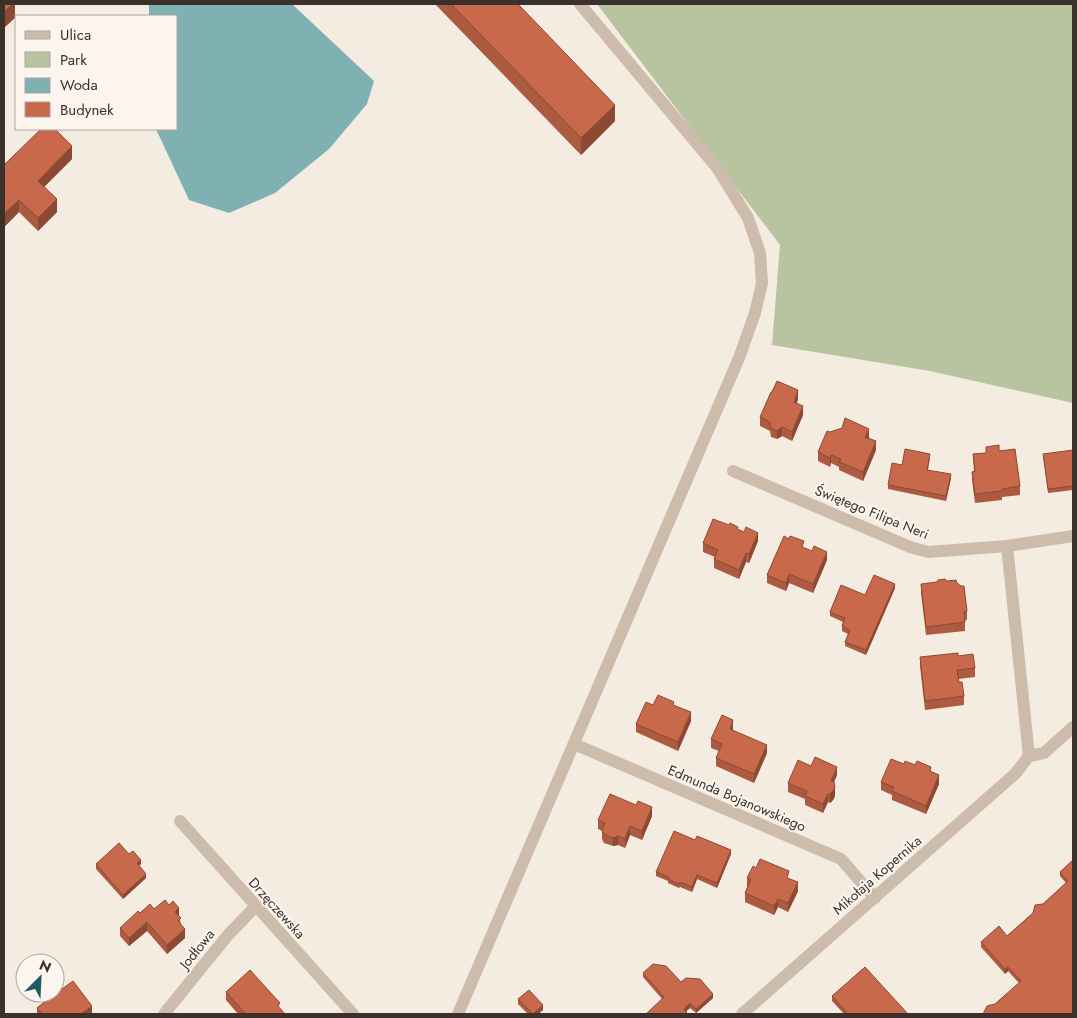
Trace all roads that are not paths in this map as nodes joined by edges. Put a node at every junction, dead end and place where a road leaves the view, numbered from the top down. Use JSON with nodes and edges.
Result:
{"nodes":[{"id":1,"x":580,"y":4,"type":"edge"},
{"id":2,"x":732,"y":471,"type":"dead end"},
{"id":3,"x":1073,"y":536,"type":"edge"},
{"id":4,"x":1007,"y":546,"type":"junction"},
{"id":5,"x":1073,"y":727,"type":"edge"},
{"id":6,"x":574,"y":744,"type":"junction"},
{"id":7,"x":1029,"y":756,"type":"junction"},
{"id":8,"x":180,"y":820,"type":"dead end"},
{"id":9,"x":875,"y":898,"type":"junction"},
{"id":10,"x":256,"y":906,"type":"junction"},
{"id":11,"x":164,"y":1014,"type":"edge"},
{"id":12,"x":353,"y":1014,"type":"edge"},
{"id":13,"x":458,"y":1014,"type":"edge"},
{"id":14,"x":742,"y":1014,"type":"edge"}],
"edges":[{"from":1,"to":6,"type":"street"},
{"from":2,"to":4,"type":"street","name":"Świętego Filipa Neri"},
{"from":3,"to":4,"type":"street","name":"Świętego Filipa Neri"},
{"from":4,"to":7,"type":"street"},
{"from":5,"to":7,"type":"street"},
{"from":6,"to":9,"type":"street","name":"Edmunda Bojanowskiego"},
{"from":6,"to":13,"type":"street"},
{"from":7,"to":9,"type":"street","name":"Mikołaja Kopernika"},
{"from":8,"to":10,"type":"street","name":"Drzęczewska"},
{"from":9,"to":14,"type":"street","name":"Mikołaja Kopernika"},
{"from":10,"to":11,"type":"street","name":"Jodłowa"},
{"from":10,"to":12,"type":"street","name":"Drzęczewska"}]}
